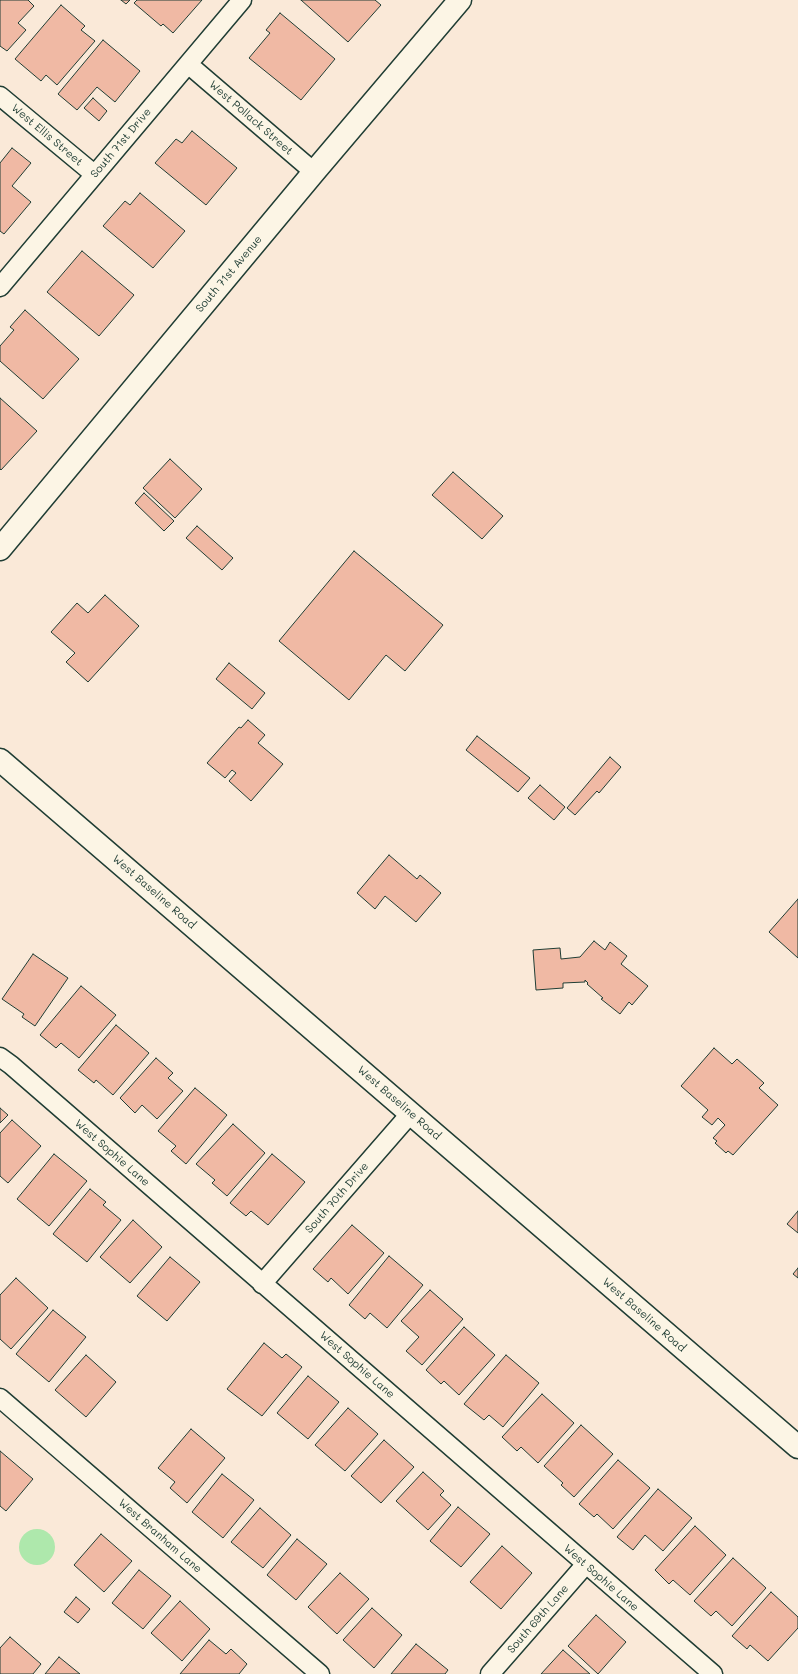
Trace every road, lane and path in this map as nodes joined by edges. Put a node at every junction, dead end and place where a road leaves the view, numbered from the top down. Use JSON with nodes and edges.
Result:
{"nodes":[{"id":1,"x":242,"y":0,"type":"edge"},
{"id":2,"x":460,"y":0,"type":"edge"},
{"id":3,"x":188,"y":64,"type":"junction"},
{"id":4,"x":0,"y":96,"type":"edge"},
{"id":5,"x":314,"y":172,"type":"junction"},
{"id":6,"x":94,"y":174,"type":"junction"},
{"id":7,"x":0,"y":287,"type":"edge"},
{"id":8,"x":0,"y":549,"type":"edge"},
{"id":9,"x":0,"y":760,"type":"edge"},
{"id":10,"x":0,"y":1057,"type":"edge"},
{"id":11,"x":411,"y":1113,"type":"junction"},
{"id":12,"x":262,"y":1284,"type":"junction"},
{"id":13,"x":0,"y":1398,"type":"edge"},
{"id":14,"x":798,"y":1446,"type":"edge"},
{"id":15,"x":586,"y":1564,"type":"junction"},
{"id":16,"x":320,"y":1674,"type":"edge"},
{"id":17,"x":490,"y":1674,"type":"edge"},
{"id":18,"x":713,"y":1674,"type":"edge"}],
"edges":[{"from":1,"to":3,"type":"street","name":"South 71st Drive"},
{"from":2,"to":5,"type":"main road","name":"South 71st Avenue"},
{"from":3,"to":5,"type":"street","name":"West Pollack Street"},
{"from":3,"to":6,"type":"street","name":"South 71st Drive"},
{"from":4,"to":6,"type":"street","name":"West Ellis Street"},
{"from":5,"to":8,"type":"main road","name":"South 71st Avenue"},
{"from":6,"to":7,"type":"street","name":"South 71st Drive"},
{"from":9,"to":11,"type":"main road","name":"West Baseline Road"},
{"from":10,"to":12,"type":"street","name":"West Sophie Lane"},
{"from":11,"to":12,"type":"street","name":"South 70th Drive"},
{"from":11,"to":14,"type":"main road","name":"West Baseline Road"},
{"from":12,"to":15,"type":"street","name":"West Sophie Lane"},
{"from":13,"to":16,"type":"street","name":"West Branham Lane"},
{"from":15,"to":17,"type":"street","name":"South 69th Lane"},
{"from":15,"to":18,"type":"street","name":"West Sophie Lane"}]}
